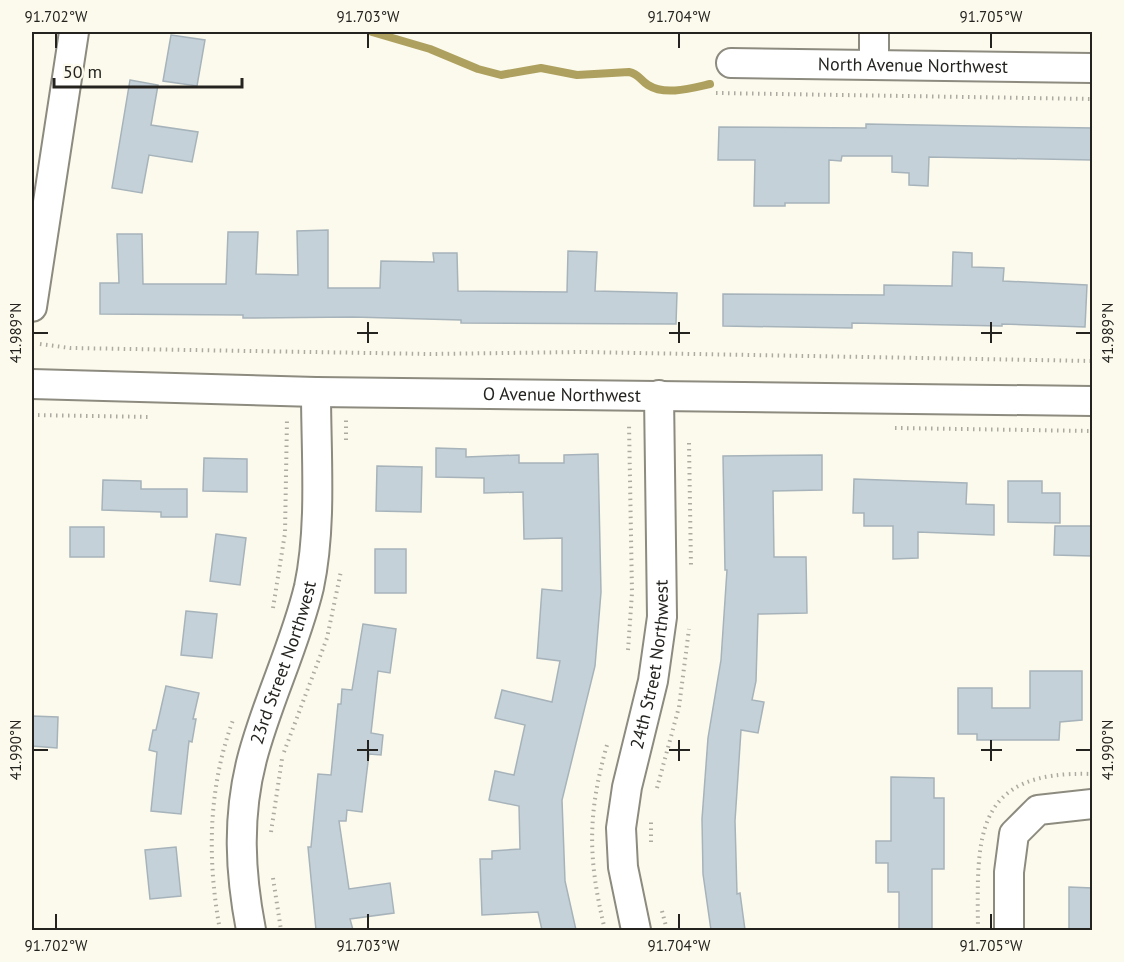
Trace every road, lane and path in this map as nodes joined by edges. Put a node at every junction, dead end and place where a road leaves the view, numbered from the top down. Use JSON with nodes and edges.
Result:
{"nodes":[{"id":1,"x":74,"y":32,"type":"edge"},
{"id":2,"x":874,"y":32,"type":"edge"},
{"id":3,"x":731,"y":63,"type":"dead end"},
{"id":4,"x":874,"y":65,"type":"junction"},
{"id":5,"x":1092,"y":68,"type":"edge"},
{"id":6,"x":716,"y":93,"type":"dead end"},
{"id":7,"x":1092,"y":99,"type":"edge"},
{"id":8,"x":32,"y":307,"type":"edge"},
{"id":9,"x":40,"y":344,"type":"dead end"},
{"id":10,"x":1092,"y":361,"type":"edge"},
{"id":11,"x":32,"y":384,"type":"edge"},
{"id":12,"x":316,"y":392,"type":"junction"},
{"id":13,"x":659,"y":395,"type":"junction"},
{"id":14,"x":1092,"y":401,"type":"edge"},
{"id":15,"x":629,"y":423,"type":"dead end"},
{"id":16,"x":627,"y":659,"type":"dead end"},
{"id":17,"x":608,"y":741,"type":"dead end"},
{"id":18,"x":1092,"y":804,"type":"edge"},
{"id":19,"x":251,"y":930,"type":"edge"},
{"id":20,"x":605,"y":930,"type":"edge"},
{"id":21,"x":636,"y":930,"type":"edge"},
{"id":22,"x":1009,"y":930,"type":"edge"}],
"edges":[{"from":1,"to":8,"type":"street"},
{"from":2,"to":4,"type":"street"},
{"from":3,"to":4,"type":"street","name":"North Avenue Northwest"},
{"from":4,"to":5,"type":"street","name":"North Avenue Northwest"},
{"from":6,"to":7,"type":"path"},
{"from":9,"to":10,"type":"path"},
{"from":11,"to":12,"type":"street","name":"O Avenue Northwest"},
{"from":12,"to":13,"type":"street","name":"O Avenue Northwest"},
{"from":12,"to":19,"type":"street","name":"23rd Street Northwest"},
{"from":13,"to":14,"type":"street","name":"O Avenue Northwest"},
{"from":13,"to":21,"type":"street","name":"24th Street Northwest"},
{"from":15,"to":16,"type":"path"},
{"from":17,"to":20,"type":"path"},
{"from":18,"to":22,"type":"street"}]}
